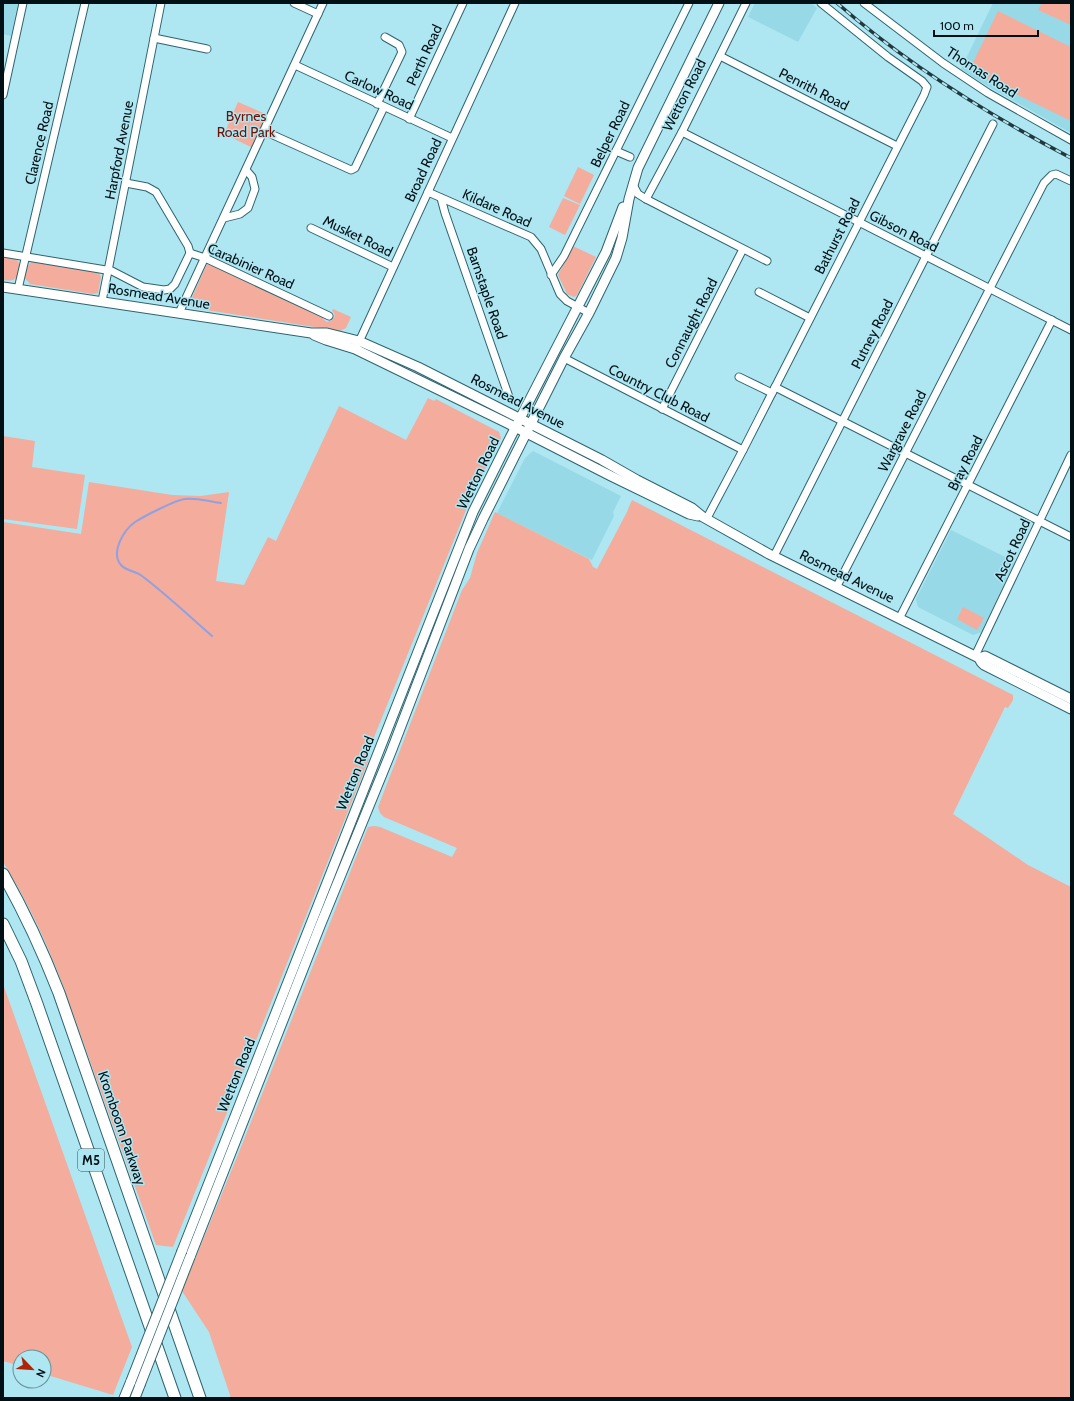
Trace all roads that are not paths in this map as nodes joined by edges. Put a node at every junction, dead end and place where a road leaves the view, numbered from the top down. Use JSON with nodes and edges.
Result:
{"nodes":[{"id":1,"x":23,"y":3,"type":"edge"},
{"id":2,"x":84,"y":3,"type":"edge"},
{"id":3,"x":161,"y":3,"type":"edge"},
{"id":4,"x":294,"y":3,"type":"edge"},
{"id":5,"x":323,"y":3,"type":"edge"},
{"id":6,"x":463,"y":3,"type":"edge"},
{"id":7,"x":515,"y":3,"type":"edge"},
{"id":8,"x":689,"y":3,"type":"edge"},
{"id":9,"x":746,"y":3,"type":"edge"},
{"id":10,"x":821,"y":3,"type":"edge"},
{"id":11,"x":864,"y":3,"type":"edge"},
{"id":12,"x":718,"y":4,"type":"edge"},
{"id":13,"x":318,"y":14,"type":"junction"},
{"id":14,"x":154,"y":38,"type":"junction"},
{"id":15,"x":385,"y":38,"type":"dead end"},
{"id":16,"x":207,"y":50,"type":"dead end"},
{"id":17,"x":720,"y":56,"type":"junction"},
{"id":18,"x":294,"y":65,"type":"junction"},
{"id":19,"x":3,"y":95,"type":"edge"},
{"id":20,"x":381,"y":106,"type":"junction"},
{"id":21,"x":409,"y":119,"type":"junction"},
{"id":22,"x":993,"y":124,"type":"dead end"},
{"id":23,"x":264,"y":131,"type":"junction"},
{"id":24,"x":682,"y":132,"type":"junction"},
{"id":25,"x":452,"y":138,"type":"junction"},
{"id":26,"x":1071,"y":140,"type":"edge"},
{"id":27,"x":897,"y":146,"type":"junction"},
{"id":28,"x":616,"y":151,"type":"junction"},
{"id":29,"x":630,"y":157,"type":"dead end"},
{"id":30,"x":246,"y":170,"type":"junction"},
{"id":31,"x":637,"y":171,"type":"junction"},
{"id":32,"x":1071,"y":181,"type":"edge"},
{"id":33,"x":126,"y":183,"type":"junction"},
{"id":34,"x":633,"y":185,"type":"junction"},
{"id":35,"x":428,"y":192,"type":"junction"},
{"id":36,"x":441,"y":198,"type":"junction"},
{"id":37,"x":629,"y":199,"type":"junction"},
{"id":38,"x":646,"y":199,"type":"junction"},
{"id":39,"x":224,"y":218,"type":"junction"},
{"id":40,"x":859,"y":222,"type":"junction"},
{"id":41,"x":311,"y":228,"type":"dead end"},
{"id":42,"x":743,"y":249,"type":"junction"},
{"id":43,"x":3,"y":253,"type":"edge"},
{"id":44,"x":190,"y":253,"type":"junction"},
{"id":45,"x":26,"y":257,"type":"junction"},
{"id":46,"x":925,"y":257,"type":"junction"},
{"id":47,"x":205,"y":258,"type":"junction"},
{"id":48,"x":767,"y":261,"type":"dead end"},
{"id":49,"x":393,"y":267,"type":"junction"},
{"id":50,"x":108,"y":271,"type":"junction"},
{"id":51,"x":551,"y":275,"type":"junction"},
{"id":52,"x":3,"y":287,"type":"edge"},
{"id":53,"x":18,"y":289,"type":"junction"},
{"id":54,"x":990,"y":289,"type":"junction"},
{"id":55,"x":758,"y":292,"type":"dead end"},
{"id":56,"x":102,"y":301,"type":"junction"},
{"id":57,"x":578,"y":307,"type":"junction"},
{"id":58,"x":179,"y":313,"type":"junction"},
{"id":59,"x":589,"y":313,"type":"junction"},
{"id":60,"x":329,"y":316,"type":"dead end"},
{"id":61,"x":810,"y":318,"type":"junction"},
{"id":62,"x":1052,"y":320,"type":"junction"},
{"id":63,"x":1071,"y":330,"type":"edge"},
{"id":64,"x":357,"y":345,"type":"junction"},
{"id":65,"x":564,"y":358,"type":"junction"},
{"id":66,"x":739,"y":376,"type":"dead end"},
{"id":67,"x":773,"y":390,"type":"junction"},
{"id":68,"x":509,"y":397,"type":"dead end"},
{"id":69,"x":662,"y":409,"type":"junction"},
{"id":70,"x":521,"y":418,"type":"junction"},
{"id":71,"x":843,"y":421,"type":"junction"},
{"id":72,"x":531,"y":424,"type":"junction"},
{"id":73,"x":516,"y":427,"type":"junction"},
{"id":74,"x":526,"y":432,"type":"junction"},
{"id":75,"x":743,"y":450,"type":"junction"},
{"id":76,"x":905,"y":453,"type":"junction"},
{"id":77,"x":1071,"y":456,"type":"edge"},
{"id":78,"x":968,"y":485,"type":"junction"},
{"id":79,"x":705,"y":517,"type":"junction"},
{"id":80,"x":1040,"y":521,"type":"junction"},
{"id":81,"x":1071,"y":537,"type":"edge"},
{"id":82,"x":774,"y":556,"type":"junction"},
{"id":83,"x":837,"y":586,"type":"junction"},
{"id":84,"x":900,"y":617,"type":"junction"},
{"id":85,"x":977,"y":657,"type":"junction"},
{"id":86,"x":1071,"y":699,"type":"edge"},
{"id":87,"x":1071,"y":709,"type":"edge"},
{"id":88,"x":3,"y":874,"type":"edge"},
{"id":89,"x":3,"y":924,"type":"edge"},
{"id":90,"x":124,"y":1398,"type":"edge"},
{"id":91,"x":134,"y":1398,"type":"edge"},
{"id":92,"x":175,"y":1398,"type":"edge"},
{"id":93,"x":200,"y":1398,"type":"edge"}],
"edges":[{"from":1,"to":19,"type":"street"},
{"from":2,"to":45,"type":"street","name":"Clarence Road"},
{"from":3,"to":14,"type":"street","name":"Harpford Avenue"},
{"from":4,"to":13,"type":"street"},
{"from":5,"to":13,"type":"street"},
{"from":6,"to":21,"type":"street","name":"Perth Road"},
{"from":7,"to":25,"type":"street","name":"Broad Road"},
{"from":8,"to":28,"type":"street","name":"Belper Road"},
{"from":9,"to":17,"type":"street","name":"Wetton Road"},
{"from":10,"to":27,"type":"street","name":"Bathurst Road"},
{"from":11,"to":26,"type":"street","name":"Thomas Road"},
{"from":12,"to":31,"type":"main road","name":"Wetton Road"},
{"from":13,"to":18,"type":"street"},
{"from":14,"to":16,"type":"street"},
{"from":14,"to":33,"type":"street","name":"Harpford Avenue"},
{"from":15,"to":20,"type":"street"},
{"from":17,"to":24,"type":"street","name":"Wetton Road"},
{"from":17,"to":27,"type":"street","name":"Penrith Road"},
{"from":18,"to":20,"type":"street","name":"Carlow Road"},
{"from":18,"to":23,"type":"street"},
{"from":20,"to":21,"type":"street","name":"Carlow Road"},
{"from":20,"to":23,"type":"street"},
{"from":21,"to":25,"type":"street","name":"Carlow Road"},
{"from":22,"to":46,"type":"street","name":"Putney Road"},
{"from":23,"to":30,"type":"street"},
{"from":24,"to":38,"type":"street","name":"Wetton Road"},
{"from":24,"to":40,"type":"street","name":"Gibson Road"},
{"from":25,"to":35,"type":"street","name":"Broad Road"},
{"from":27,"to":40,"type":"street","name":"Bathurst Road"},
{"from":28,"to":29,"type":"street"},
{"from":28,"to":51,"type":"street","name":"Belper Road"},
{"from":30,"to":39,"type":"street"},
{"from":30,"to":39,"type":"street"},
{"from":31,"to":34,"type":"main road","name":"Wetton Road"},
{"from":31,"to":57,"type":"main road","name":"Wetton Road"},
{"from":32,"to":54,"type":"street","name":"Wargrave Road"},
{"from":33,"to":44,"type":"street","name":"Carabinier Road"},
{"from":33,"to":50,"type":"street","name":"Harpford Avenue"},
{"from":34,"to":37,"type":"main road","name":"Wetton Road"},
{"from":34,"to":38,"type":"street"},
{"from":35,"to":36,"type":"street","name":"Kildare Road"},
{"from":35,"to":49,"type":"street","name":"Broad Road"},
{"from":36,"to":51,"type":"street","name":"Kildare Road"},
{"from":36,"to":68,"type":"street","name":"Barnstaple Road"},
{"from":37,"to":38,"type":"street"},
{"from":37,"to":59,"type":"main road","name":"Wetton Road"},
{"from":38,"to":42,"type":"street"},
{"from":39,"to":47,"type":"street"},
{"from":40,"to":46,"type":"street","name":"Gibson Road"},
{"from":40,"to":61,"type":"street","name":"Bathurst Road"},
{"from":41,"to":49,"type":"street","name":"Musket Road"},
{"from":42,"to":48,"type":"street"},
{"from":42,"to":69,"type":"street","name":"Connaught Road"},
{"from":43,"to":45,"type":"street","name":"Rosmead Avenue"},
{"from":44,"to":47,"type":"street","name":"Carabinier Road"},
{"from":44,"to":50,"type":"street","name":"Rosmead Avenue"},
{"from":45,"to":50,"type":"street","name":"Rosmead Avenue"},
{"from":45,"to":53,"type":"street","name":"Clarence Road"},
{"from":46,"to":54,"type":"street","name":"Gibson Road"},
{"from":46,"to":71,"type":"street","name":"Putney Road"},
{"from":47,"to":58,"type":"street"},
{"from":47,"to":60,"type":"street","name":"Carabinier Road"},
{"from":49,"to":64,"type":"street","name":"Broad Road"},
{"from":50,"to":56,"type":"street","name":"Harpford Avenue"},
{"from":51,"to":57,"type":"street","name":"Kildare Road"},
{"from":52,"to":53,"type":"main road","name":"Rosmead Avenue"},
{"from":53,"to":56,"type":"main road","name":"Rosmead Avenue"},
{"from":54,"to":62,"type":"street","name":"Gibson Road"},
{"from":54,"to":76,"type":"street","name":"Wargrave Road"},
{"from":55,"to":61,"type":"street"},
{"from":56,"to":58,"type":"main road","name":"Rosmead Avenue"},
{"from":57,"to":59,"type":"street","name":"Kildare Road"},
{"from":57,"to":70,"type":"main road","name":"Wetton Road"},
{"from":58,"to":64,"type":"main road","name":"Rosmead Avenue"},
{"from":59,"to":65,"type":"main road","name":"Wetton Road"},
{"from":61,"to":67,"type":"street","name":"Bathurst Road"},
{"from":62,"to":63,"type":"street","name":"Gibson Road"},
{"from":62,"to":78,"type":"street","name":"Bray Road"},
{"from":64,"to":70,"type":"main road","name":"Rosmead Avenue"},
{"from":64,"to":73,"type":"main road","name":"Rosmead Avenue"},
{"from":65,"to":69,"type":"street","name":"Country Club Road"},
{"from":65,"to":72,"type":"main road","name":"Wetton Road"},
{"from":66,"to":67,"type":"street"},
{"from":67,"to":71,"type":"street"},
{"from":67,"to":75,"type":"street","name":"Bathurst Road"},
{"from":69,"to":75,"type":"street","name":"Country Club Road"},
{"from":70,"to":72,"type":"main road","name":"Rosmead Avenue"},
{"from":70,"to":73,"type":"main road","name":"Wetton Road"},
{"from":71,"to":76,"type":"street"},
{"from":71,"to":82,"type":"street","name":"Putney Road"},
{"from":72,"to":74,"type":"main road","name":"Wetton Road"},
{"from":72,"to":79,"type":"main road","name":"Rosmead Avenue"},
{"from":73,"to":74,"type":"main road","name":"Rosmead Avenue"},
{"from":73,"to":90,"type":"main road","name":"Wetton Road","bridge":true},
{"from":74,"to":79,"type":"main road","name":"Rosmead Avenue"},
{"from":74,"to":91,"type":"main road","name":"Wetton Road","bridge":true},
{"from":75,"to":79,"type":"street","name":"Bathurst Road"},
{"from":76,"to":78,"type":"street"},
{"from":76,"to":83,"type":"street","name":"Wargrave Road"},
{"from":77,"to":80,"type":"street","name":"Ascot Road"},
{"from":78,"to":80,"type":"street"},
{"from":78,"to":84,"type":"street","name":"Bray Road"},
{"from":79,"to":82,"type":"main road","name":"Rosmead Avenue"},
{"from":80,"to":81,"type":"street"},
{"from":80,"to":85,"type":"street","name":"Ascot Road"},
{"from":82,"to":83,"type":"main road","name":"Rosmead Avenue"},
{"from":83,"to":84,"type":"main road","name":"Rosmead Avenue"},
{"from":84,"to":85,"type":"main road","name":"Rosmead Avenue"},
{"from":85,"to":86,"type":"main road","name":"Rosmead Avenue"},
{"from":85,"to":87,"type":"main road","name":"Rosmead Avenue"},
{"from":88,"to":93,"type":"highway","name":"Kromboom Parkway","number":"M5"},
{"from":89,"to":92,"type":"highway","number":"M5"}]}
